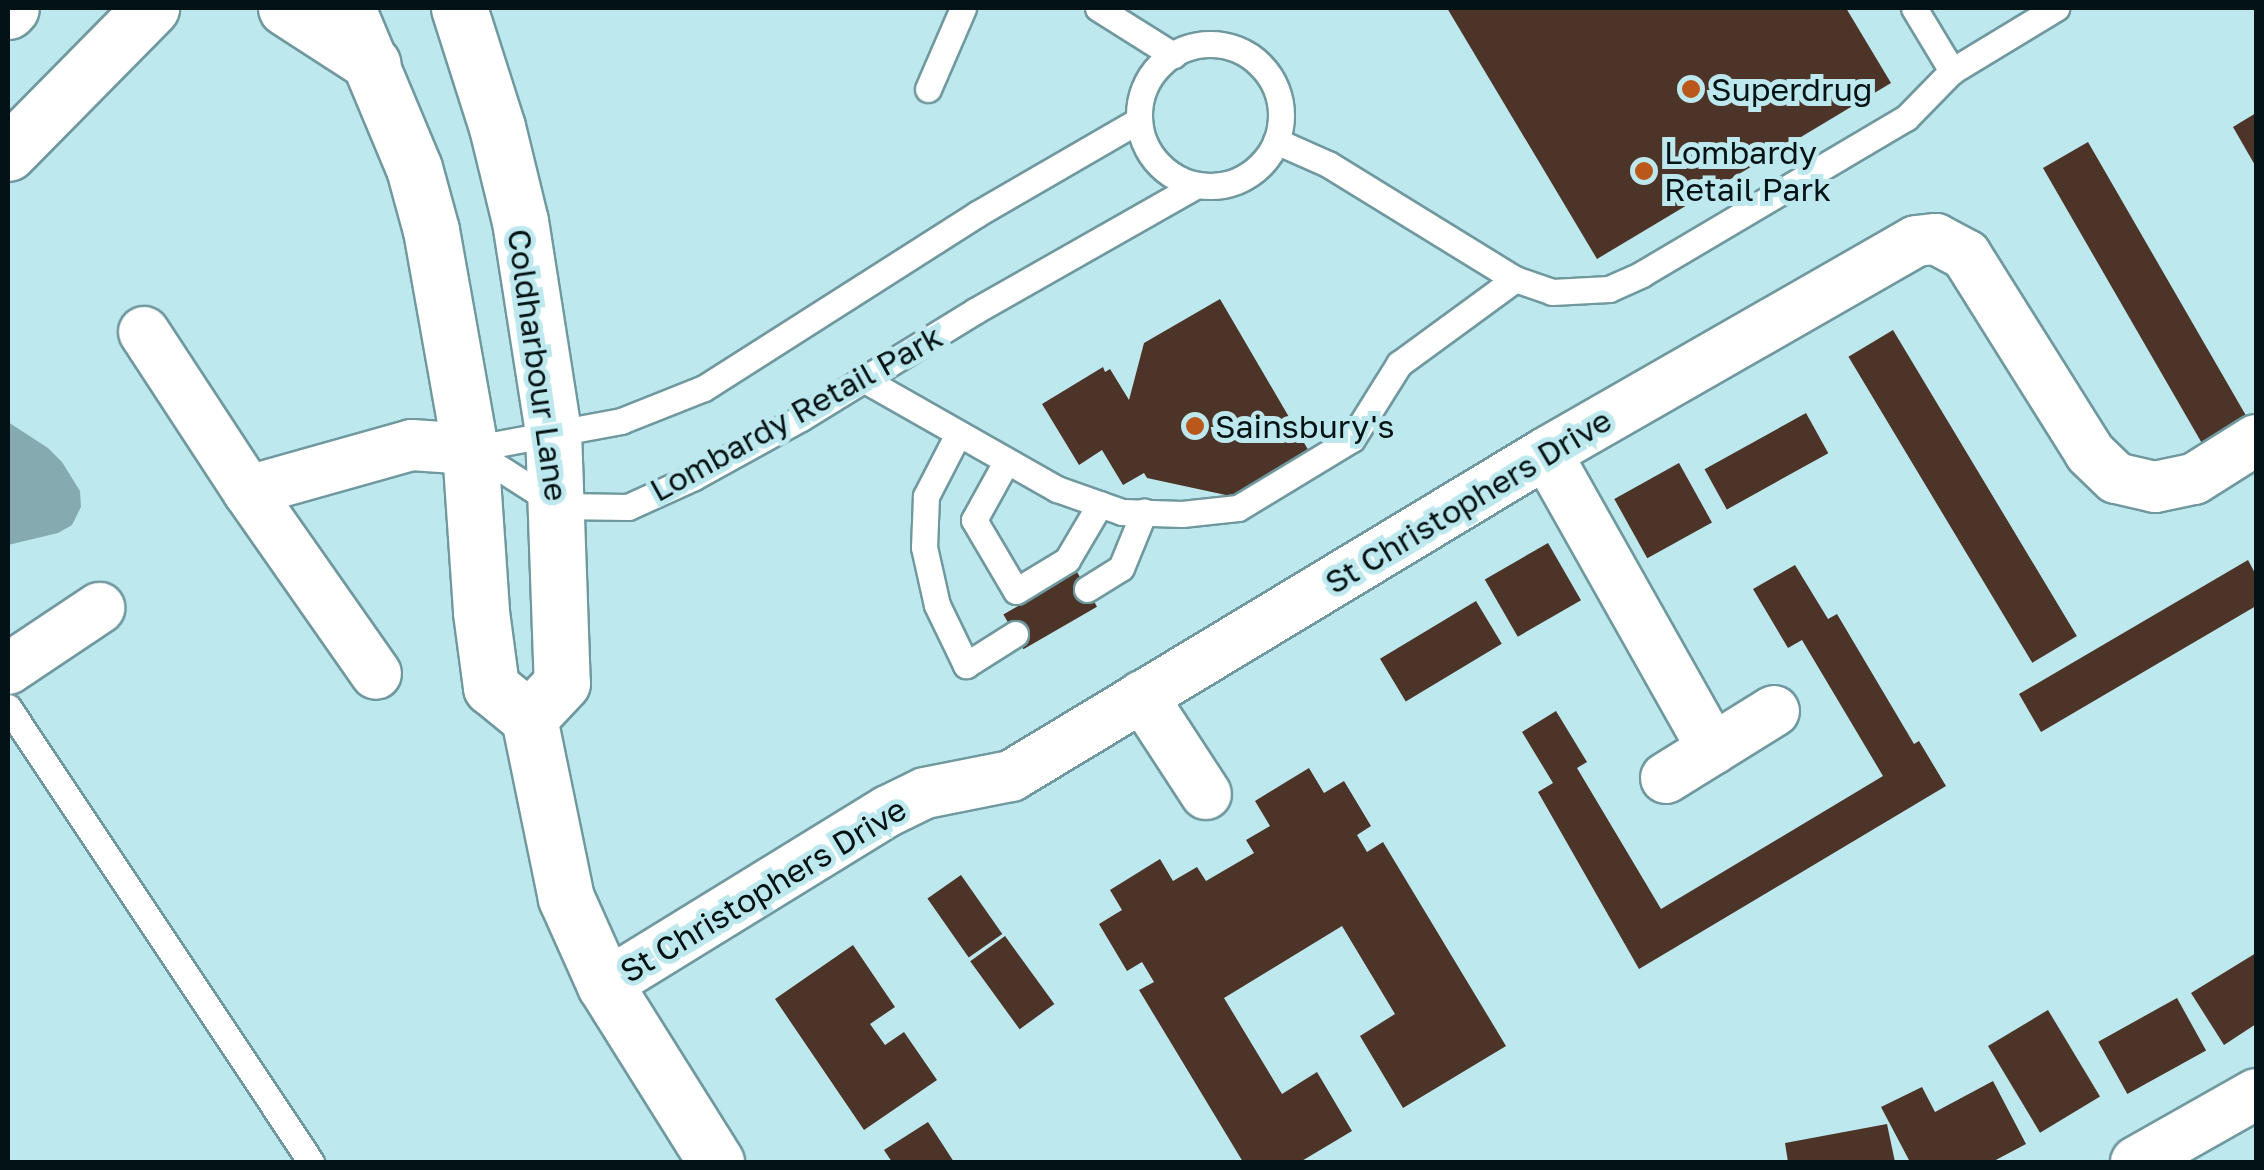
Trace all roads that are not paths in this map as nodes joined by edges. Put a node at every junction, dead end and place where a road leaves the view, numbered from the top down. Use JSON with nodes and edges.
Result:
{"nodes":[{"id":1,"x":151,"y":8,"type":"edge"},
{"id":2,"x":286,"y":8,"type":"edge"},
{"id":3,"x":347,"y":8,"type":"edge"},
{"id":4,"x":459,"y":8,"type":"edge"},
{"id":5,"x":963,"y":8,"type":"edge"},
{"id":6,"x":1098,"y":8,"type":"edge"},
{"id":7,"x":1914,"y":8,"type":"edge"},
{"id":8,"x":2056,"y":8,"type":"edge"},
{"id":9,"x":1172,"y":55,"type":"junction"},
{"id":10,"x":375,"y":66,"type":"junction"},
{"id":11,"x":1952,"y":72,"type":"junction"},
{"id":12,"x":928,"y":89,"type":"dead end"},
{"id":13,"x":1138,"y":120,"type":"junction"},
{"id":14,"x":1276,"y":142,"type":"junction"},
{"id":15,"x":8,"y":153,"type":"edge"},
{"id":16,"x":1197,"y":185,"type":"junction"},
{"id":17,"x":1515,"y":279,"type":"junction"},
{"id":18,"x":144,"y":332,"type":"dead end"},
{"id":19,"x":864,"y":380,"type":"junction"},
{"id":20,"x":553,"y":431,"type":"junction"},
{"id":21,"x":958,"y":434,"type":"junction"},
{"id":22,"x":2256,"y":440,"type":"edge"},
{"id":23,"x":470,"y":449,"type":"junction"},
{"id":24,"x":1546,"y":453,"type":"junction"},
{"id":25,"x":1006,"y":462,"type":"junction"},
{"id":26,"x":248,"y":491,"type":"junction"},
{"id":27,"x":1100,"y":504,"type":"junction"},
{"id":28,"x":559,"y":506,"type":"junction"},
{"id":29,"x":1144,"y":512,"type":"junction"},
{"id":30,"x":1086,"y":589,"type":"dead end"},
{"id":31,"x":99,"y":608,"type":"dead end"},
{"id":32,"x":1015,"y":634,"type":"dead end"},
{"id":33,"x":8,"y":669,"type":"edge"},
{"id":34,"x":376,"y":674,"type":"dead end"},
{"id":35,"x":1142,"y":696,"type":"junction"},
{"id":36,"x":8,"y":707,"type":"edge"},
{"id":37,"x":1774,"y":712,"type":"dead end"},
{"id":38,"x":529,"y":718,"type":"junction"},
{"id":39,"x":1713,"y":749,"type":"junction"},
{"id":40,"x":1666,"y":778,"type":"dead end"},
{"id":41,"x":1206,"y":794,"type":"dead end"},
{"id":42,"x":604,"y":986,"type":"junction"},
{"id":43,"x":2256,"y":1094,"type":"edge"},
{"id":44,"x":311,"y":1162,"type":"edge"},
{"id":45,"x":716,"y":1162,"type":"edge"},
{"id":46,"x":2136,"y":1162,"type":"edge"}],
"edges":[{"from":1,"to":15,"type":"street"},
{"from":2,"to":10,"type":"street"},
{"from":3,"to":10,"type":"street"},
{"from":4,"to":20,"type":"street","name":"Coldharbour Lane"},
{"from":5,"to":12,"type":"lane"},
{"from":6,"to":9,"type":"lane"},
{"from":7,"to":11,"type":"lane"},
{"from":8,"to":11,"type":"lane"},
{"from":9,"to":13,"type":"lane"},
{"from":9,"to":14,"type":"lane"},
{"from":10,"to":23,"type":"street"},
{"from":11,"to":17,"type":"lane"},
{"from":13,"to":16,"type":"lane"},
{"from":13,"to":20,"type":"lane","name":"Lombardy Retail Park"},
{"from":14,"to":16,"type":"lane"},
{"from":14,"to":17,"type":"lane"},
{"from":16,"to":19,"type":"lane","name":"Lombardy Retail Park"},
{"from":17,"to":29,"type":"lane"},
{"from":18,"to":26,"type":"street"},
{"from":19,"to":21,"type":"lane"},
{"from":19,"to":28,"type":"lane","name":"Lombardy Retail Park"},
{"from":20,"to":23,"type":"lane","name":"Lombardy Retail Park"},
{"from":20,"to":28,"type":"street","name":"Coldharbour Lane"},
{"from":21,"to":25,"type":"lane"},
{"from":21,"to":32,"type":"lane"},
{"from":22,"to":24,"type":"street","name":"St Christophers Drive"},
{"from":23,"to":26,"type":"street"},
{"from":23,"to":28,"type":"lane"},
{"from":23,"to":38,"type":"street"},
{"from":24,"to":35,"type":"street","name":"St Christophers Drive"},
{"from":24,"to":39,"type":"street"},
{"from":25,"to":27,"type":"lane"},
{"from":25,"to":27,"type":"lane"},
{"from":26,"to":34,"type":"street"},
{"from":27,"to":29,"type":"lane"},
{"from":28,"to":38,"type":"street","name":"Coldharbour Lane"},
{"from":29,"to":30,"type":"lane"},
{"from":31,"to":33,"type":"street"},
{"from":35,"to":41,"type":"street"},
{"from":35,"to":42,"type":"street","name":"St Christophers Drive"},
{"from":36,"to":44,"type":"lane"},
{"from":37,"to":39,"type":"street"},
{"from":38,"to":42,"type":"street"},
{"from":39,"to":40,"type":"street"},
{"from":42,"to":45,"type":"street"},
{"from":43,"to":46,"type":"street"}]}
